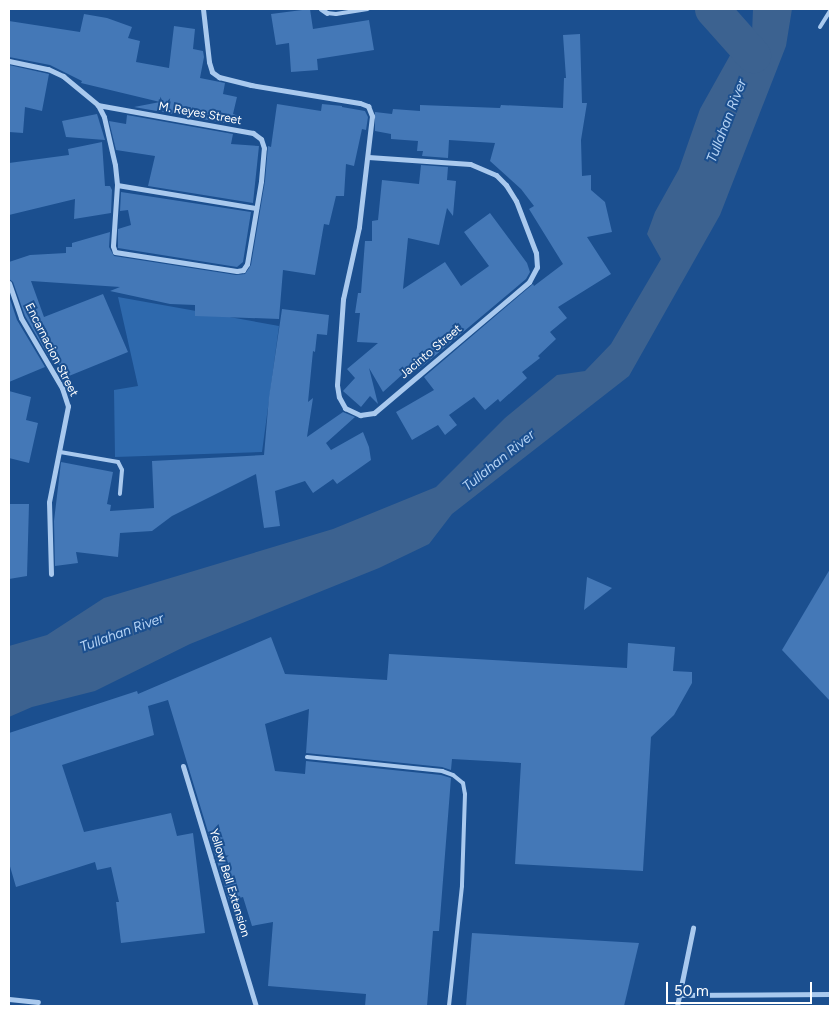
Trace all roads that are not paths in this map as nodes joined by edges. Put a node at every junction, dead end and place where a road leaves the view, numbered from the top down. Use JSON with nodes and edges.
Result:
{"nodes":[{"id":1,"x":203,"y":9,"type":"edge"},
{"id":2,"x":321,"y":9,"type":"edge"},
{"id":3,"x":368,"y":9,"type":"edge"},
{"id":4,"x":830,"y":11,"type":"edge"},
{"id":5,"x":326,"y":14,"type":"joint"},
{"id":6,"x":820,"y":27,"type":"dead end"},
{"id":7,"x":9,"y":60,"type":"edge"},
{"id":8,"x":98,"y":106,"type":"junction"},
{"id":9,"x":368,"y":157,"type":"junction"},
{"id":10,"x":117,"y":185,"type":"junction"},
{"id":11,"x":256,"y":208,"type":"junction"},
{"id":12,"x":9,"y":283,"type":"edge"},
{"id":13,"x":60,"y":452,"type":"junction"},
{"id":14,"x":120,"y":494,"type":"dead end"},
{"id":15,"x":51,"y":574,"type":"dead end"},
{"id":16,"x":307,"y":757,"type":"dead end"},
{"id":17,"x":183,"y":766,"type":"dead end"},
{"id":18,"x":693,"y":928,"type":"dead end"},
{"id":19,"x":830,"y":994,"type":"edge"},
{"id":20,"x":679,"y":995,"type":"junction"},
{"id":21,"x":9,"y":999,"type":"edge"},
{"id":22,"x":38,"y":1002,"type":"dead end"},
{"id":23,"x":256,"y":1006,"type":"edge"},
{"id":24,"x":449,"y":1006,"type":"edge"},
{"id":25,"x":677,"y":1006,"type":"edge"}],
"edges":[{"from":1,"to":9,"type":"street","name":"Jacinto Street"},
{"from":2,"to":5,"type":"street"},
{"from":3,"to":5,"type":"lane"},
{"from":4,"to":6,"type":"lane"},
{"from":7,"to":8,"type":"street"},
{"from":8,"to":10,"type":"street"},
{"from":8,"to":11,"type":"street","name":"M. Reyes Street"},
{"from":9,"to":9,"type":"street","name":"Jacinto Street"},
{"from":10,"to":11,"type":"street"},
{"from":10,"to":11,"type":"street","name":"M. Reyes Street"},
{"from":12,"to":13,"type":"street","name":"Encarnacion Street"},
{"from":13,"to":14,"type":"lane"},
{"from":13,"to":15,"type":"street","name":"Encarnacion Street"},
{"from":16,"to":24,"type":"lane"},
{"from":17,"to":23,"type":"street","name":"Yellow Bell Extension"},
{"from":18,"to":20,"type":"street"},
{"from":19,"to":20,"type":"street"},
{"from":20,"to":25,"type":"street"},
{"from":21,"to":22,"type":"street"}]}
